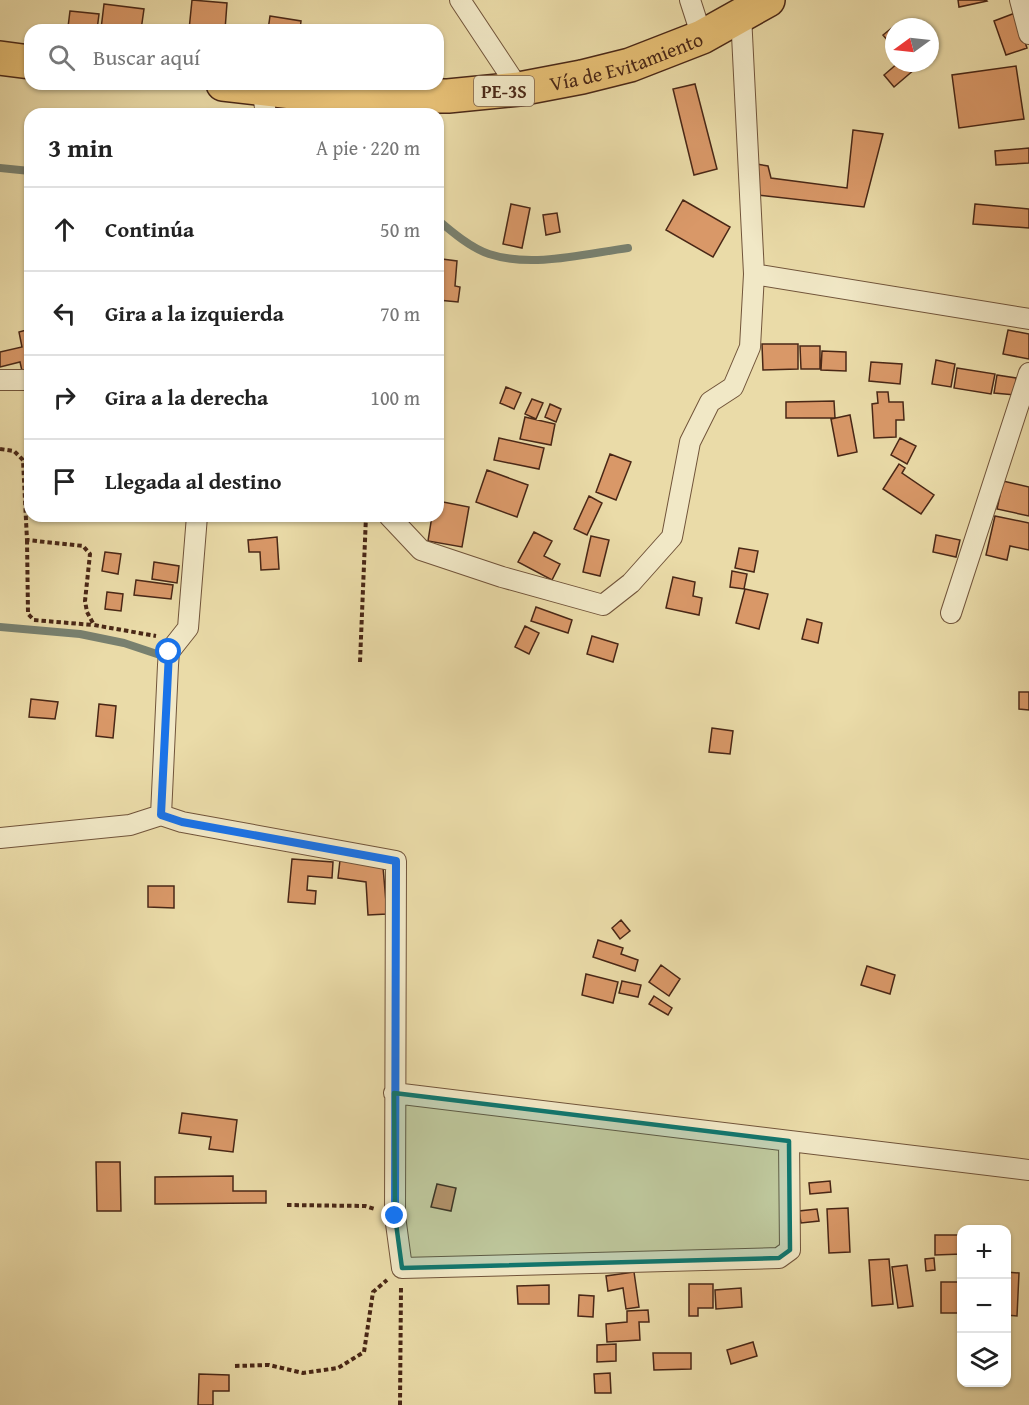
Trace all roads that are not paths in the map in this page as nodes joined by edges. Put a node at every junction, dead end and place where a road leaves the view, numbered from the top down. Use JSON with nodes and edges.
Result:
{"nodes":[{"id":1,"x":459,"y":0,"type":"edge"},
{"id":2,"x":690,"y":0,"type":"edge"},
{"id":3,"x":1020,"y":0,"type":"edge"},
{"id":4,"x":755,"y":8,"type":"edge"},
{"id":5,"x":1029,"y":34,"type":"edge"},
{"id":6,"x":702,"y":37,"type":"junction"},
{"id":7,"x":0,"y":58,"type":"edge"},
{"id":8,"x":24,"y":61,"type":"edge"},
{"id":9,"x":519,"y":89,"type":"junction"},
{"id":10,"x":237,"y":90,"type":"edge"},
{"id":11,"x":264,"y":101,"type":"edge"},
{"id":12,"x":754,"y":274,"type":"junction"},
{"id":13,"x":1029,"y":319,"type":"edge"},
{"id":14,"x":1029,"y":373,"type":"edge"},
{"id":15,"x":0,"y":380,"type":"edge"},
{"id":16,"x":24,"y":380,"type":"edge"},
{"id":17,"x":197,"y":522,"type":"edge"},
{"id":18,"x":395,"y":522,"type":"edge"},
{"id":19,"x":951,"y":613,"type":"dead end"},
{"id":20,"x":161,"y":815,"type":"junction"},
{"id":21,"x":0,"y":838,"type":"edge"},
{"id":22,"x":394,"y":1093,"type":"junction"},
{"id":23,"x":789,"y":1141,"type":"junction"},
{"id":24,"x":1029,"y":1170,"type":"edge"}],
"edges":[{"from":1,"to":9,"type":"street"},
{"from":2,"to":6,"type":"street"},
{"from":3,"to":5,"type":"street"},
{"from":4,"to":6,"type":"highway","name":"Vía de Evitamiento","number":"PE-3S"},
{"from":4,"to":12,"type":"street"},
{"from":6,"to":9,"type":"highway","name":"Vía de Evitamiento","number":"PE-3S"},
{"from":7,"to":8,"type":"highway"},
{"from":9,"to":11,"type":"highway","name":"Vía de Evitamiento","number":"PE-3S"},
{"from":10,"to":11,"type":"highway","name":"Vía de Evitamiento","number":"PE-3S"},
{"from":12,"to":13,"type":"street"},
{"from":12,"to":18,"type":"street"},
{"from":14,"to":19,"type":"street"},
{"from":15,"to":16,"type":"street"},
{"from":17,"to":20,"type":"street"},
{"from":20,"to":21,"type":"street"},
{"from":20,"to":22,"type":"street"},
{"from":22,"to":23,"type":"street"},
{"from":22,"to":23,"type":"street"},
{"from":23,"to":24,"type":"street"}]}
